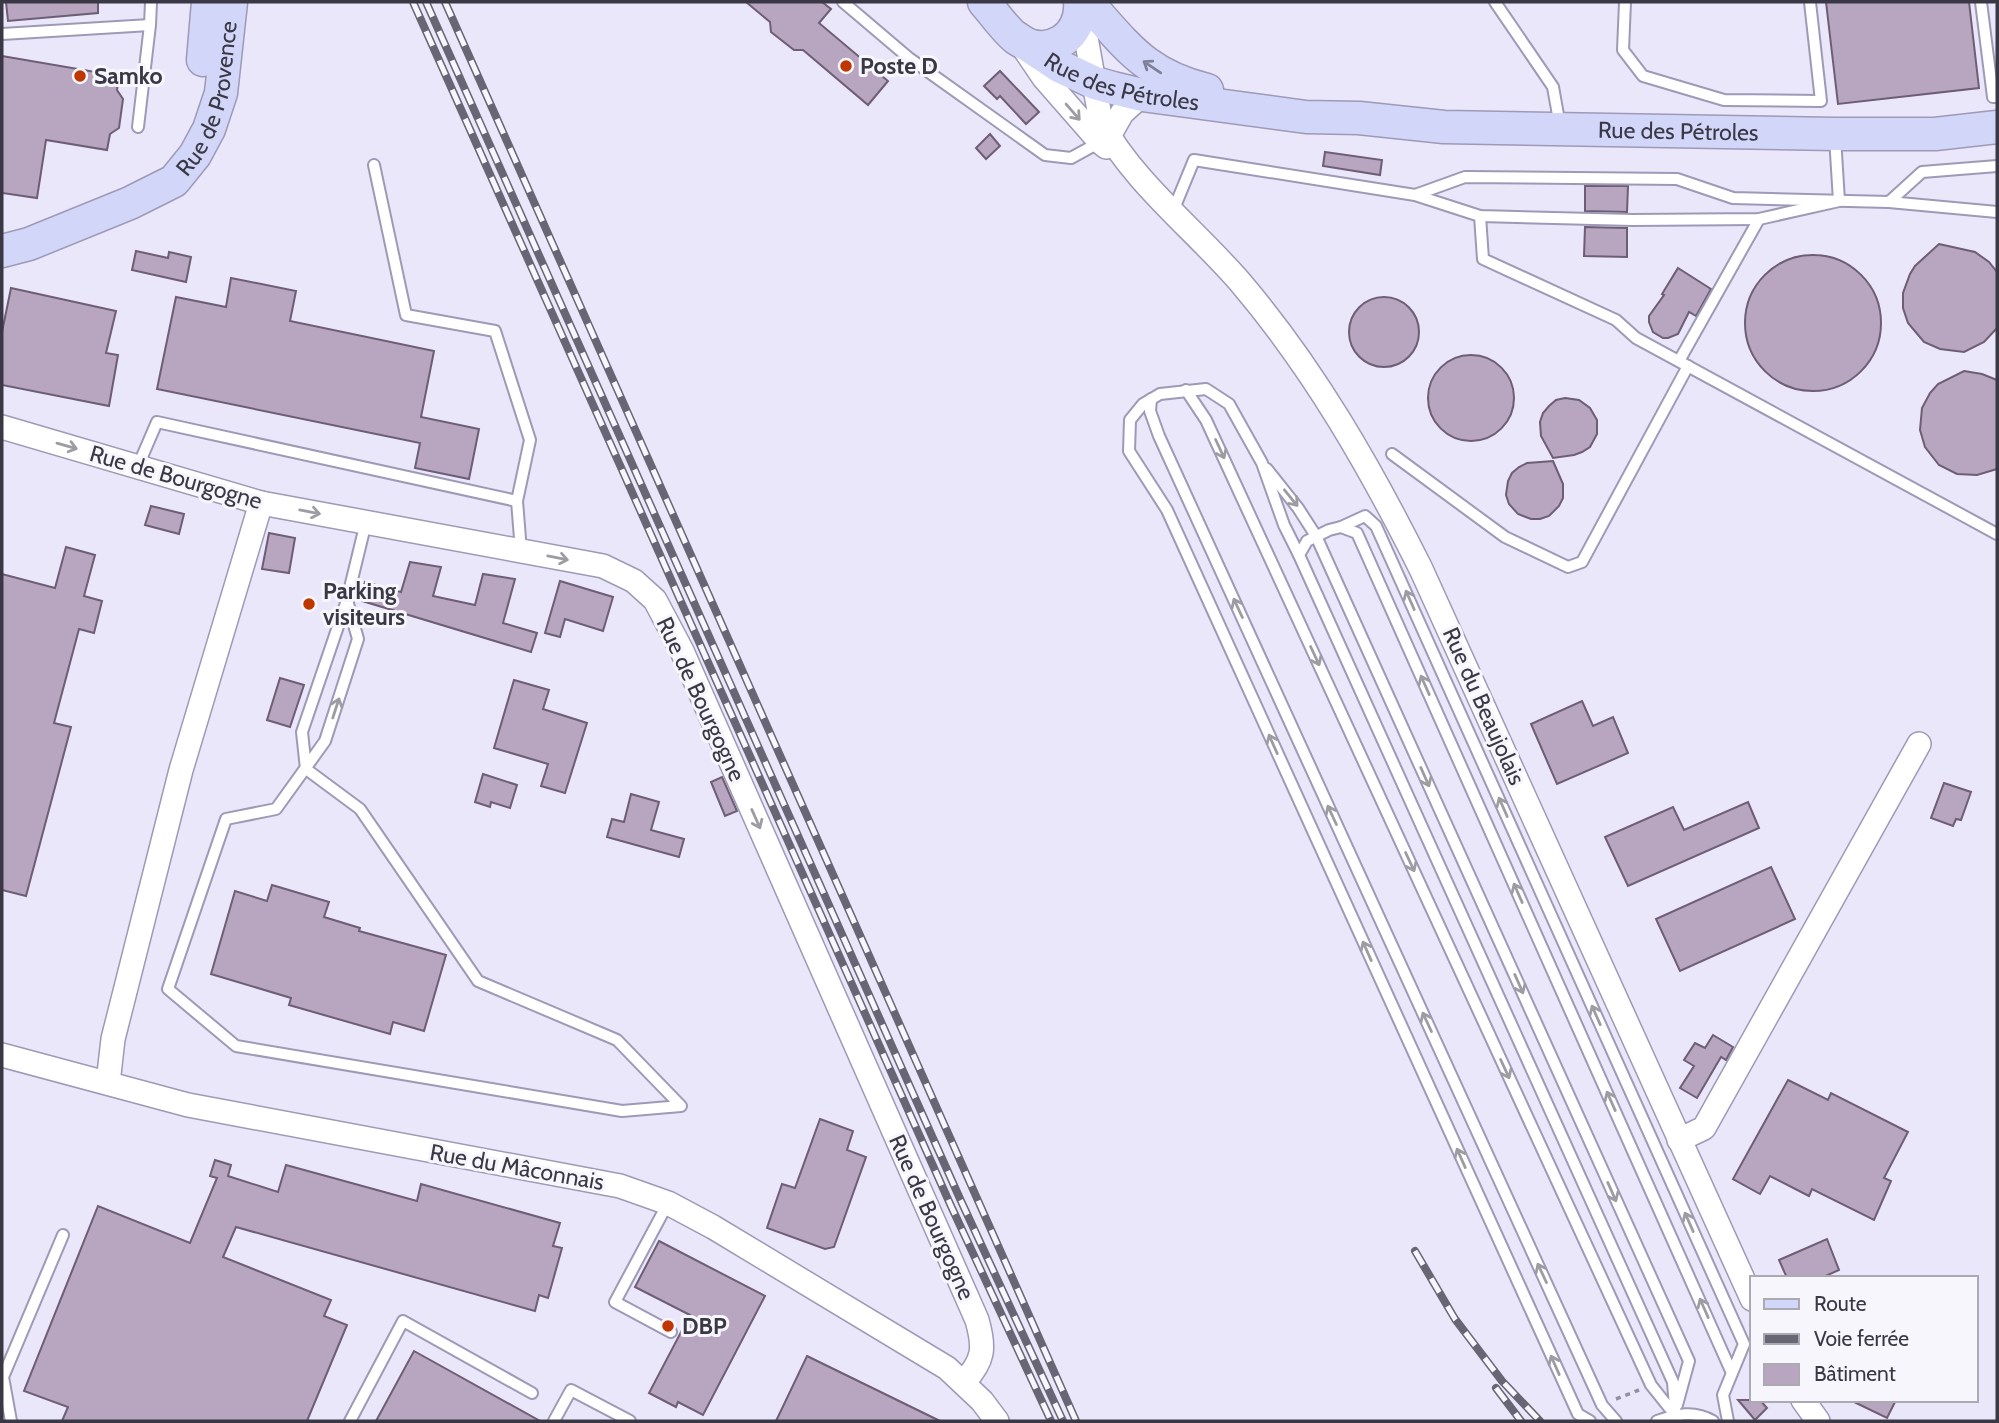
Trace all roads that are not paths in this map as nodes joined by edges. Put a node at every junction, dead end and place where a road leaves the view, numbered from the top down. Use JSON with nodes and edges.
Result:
{"nodes":[{"id":1,"x":151,"y":2,"type":"edge"},
{"id":2,"x":208,"y":2,"type":"edge"},
{"id":3,"x":231,"y":2,"type":"edge"},
{"id":4,"x":843,"y":2,"type":"edge"},
{"id":5,"x":984,"y":2,"type":"edge"},
{"id":6,"x":1495,"y":2,"type":"edge"},
{"id":7,"x":1625,"y":2,"type":"edge"},
{"id":8,"x":1810,"y":2,"type":"edge"},
{"id":9,"x":1981,"y":2,"type":"edge"},
{"id":10,"x":1082,"y":3,"type":"edge"},
{"id":11,"x":150,"y":25,"type":"junction"},
{"id":12,"x":2,"y":34,"type":"edge"},
{"id":13,"x":1017,"y":38,"type":"junction"},
{"id":14,"x":1095,"y":83,"type":"junction"},
{"id":15,"x":1142,"y":96,"type":"junction"},
{"id":16,"x":1997,"y":97,"type":"edge"},
{"id":17,"x":1359,"y":118,"type":"junction"},
{"id":18,"x":138,"y":127,"type":"dead end"},
{"id":19,"x":1997,"y":127,"type":"edge"},
{"id":20,"x":1561,"y":129,"type":"junction"},
{"id":21,"x":1835,"y":134,"type":"junction"},
{"id":22,"x":1104,"y":139,"type":"junction"},
{"id":23,"x":374,"y":165,"type":"dead end"},
{"id":24,"x":1997,"y":166,"type":"edge"},
{"id":25,"x":1415,"y":194,"type":"junction"},
{"id":26,"x":1839,"y":201,"type":"junction"},
{"id":27,"x":1889,"y":202,"type":"junction"},
{"id":28,"x":130,"y":203,"type":"junction"},
{"id":29,"x":1173,"y":211,"type":"junction"},
{"id":30,"x":1997,"y":212,"type":"edge"},
{"id":31,"x":1480,"y":216,"type":"junction"},
{"id":32,"x":1759,"y":219,"type":"junction"},
{"id":33,"x":2,"y":251,"type":"edge"},
{"id":34,"x":1683,"y":364,"type":"junction"},
{"id":35,"x":1186,"y":390,"type":"junction"},
{"id":36,"x":1151,"y":399,"type":"junction"},
{"id":37,"x":2,"y":427,"type":"edge"},
{"id":38,"x":1392,"y":454,"type":"dead end"},
{"id":39,"x":1262,"y":463,"type":"junction"},
{"id":40,"x":138,"y":466,"type":"junction"},
{"id":41,"x":517,"y":501,"type":"junction"},
{"id":42,"x":261,"y":503,"type":"junction"},
{"id":43,"x":366,"y":522,"type":"junction"},
{"id":44,"x":1341,"y":527,"type":"junction"},
{"id":45,"x":1997,"y":534,"type":"edge"},
{"id":46,"x":1317,"y":536,"type":"junction"},
{"id":47,"x":521,"y":551,"type":"junction"},
{"id":48,"x":1299,"y":555,"type":"junction"},
{"id":49,"x":346,"y":600,"type":"junction"},
{"id":50,"x":1919,"y":744,"type":"dead end"},
{"id":51,"x":306,"y":769,"type":"junction"},
{"id":52,"x":2,"y":1055,"type":"edge"},
{"id":53,"x":108,"y":1083,"type":"junction"},
{"id":54,"x":1679,"y":1140,"type":"junction"},
{"id":55,"x":668,"y":1203,"type":"junction"},
{"id":56,"x":63,"y":1235,"type":"dead end"},
{"id":57,"x":1750,"y":1294,"type":"edge"},
{"id":58,"x":671,"y":1332,"type":"dead end"},
{"id":59,"x":1731,"y":1371,"type":"junction"},
{"id":60,"x":964,"y":1382,"type":"junction"},
{"id":61,"x":533,"y":1393,"type":"dead end"},
{"id":62,"x":1804,"y":1402,"type":"edge"},
{"id":63,"x":1675,"y":1418,"type":"edge"},
{"id":64,"x":11,"y":1421,"type":"edge"},
{"id":65,"x":350,"y":1421,"type":"edge"},
{"id":66,"x":554,"y":1421,"type":"edge"},
{"id":67,"x":630,"y":1421,"type":"edge"},
{"id":68,"x":997,"y":1421,"type":"edge"},
{"id":69,"x":1590,"y":1421,"type":"edge"},
{"id":70,"x":1616,"y":1421,"type":"edge"},
{"id":71,"x":1657,"y":1421,"type":"edge"},
{"id":72,"x":1713,"y":1421,"type":"edge"},
{"id":73,"x":1728,"y":1421,"type":"edge"},
{"id":74,"x":1818,"y":1421,"type":"edge"}],
"edges":[{"from":1,"to":11,"type":"lane"},
{"from":2,"to":28,"type":"main road","name":"Rue de Provence"},
{"from":3,"to":28,"type":"main road","name":"Rue de Provence"},
{"from":4,"to":22,"type":"lane"},
{"from":5,"to":13,"type":"main road"},
{"from":6,"to":20,"type":"lane"},
{"from":7,"to":8,"type":"lane"},
{"from":9,"to":16,"type":"lane"},
{"from":10,"to":13,"type":"main road"},
{"from":10,"to":14,"type":"street","name":"Rue du Beaujolais"},
{"from":17,"to":10,"type":"main road","name":"Rue des Pétroles","one_way":true},
{"from":11,"to":12,"type":"lane"},
{"from":11,"to":18,"type":"lane"},
{"from":13,"to":14,"type":"main road","name":"Rue des Pétroles"},
{"from":13,"to":22,"type":"street","name":"Rue du Beaujolais","one_way":true},
{"from":14,"to":15,"type":"main road","name":"Rue des Pétroles"},
{"from":14,"to":22,"type":"street","name":"Rue du Beaujolais"},
{"from":15,"to":17,"type":"main road","name":"Rue des Pétroles"},
{"from":15,"to":22,"type":"street"},
{"from":17,"to":20,"type":"main road","name":"Rue des Pétroles"},
{"from":19,"to":21,"type":"main road","name":"Rue des Pétroles"},
{"from":20,"to":21,"type":"main road","name":"Rue des Pétroles"},
{"from":21,"to":26,"type":"lane"},
{"from":22,"to":29,"type":"street","name":"Rue du Beaujolais"},
{"from":23,"to":41,"type":"lane"},
{"from":24,"to":27,"type":"lane"},
{"from":25,"to":26,"type":"lane"},
{"from":25,"to":29,"type":"lane"},
{"from":25,"to":31,"type":"lane"},
{"from":26,"to":27,"type":"lane"},
{"from":26,"to":32,"type":"lane"},
{"from":27,"to":30,"type":"lane"},
{"from":28,"to":33,"type":"main road","name":"Rue de Provence"},
{"from":29,"to":54,"type":"street","name":"Rue du Beaujolais"},
{"from":31,"to":32,"type":"lane"},
{"from":31,"to":34,"type":"lane"},
{"from":32,"to":34,"type":"lane"},
{"from":34,"to":38,"type":"lane"},
{"from":34,"to":45,"type":"lane"},
{"from":35,"to":36,"type":"lane"},
{"from":35,"to":39,"type":"lane"},
{"from":35,"to":63,"type":"lane","one_way":true},
{"from":69,"to":36,"type":"lane","one_way":true},
{"from":70,"to":36,"type":"lane","one_way":true},
{"from":37,"to":40,"type":"street","name":"Rue de Bourgogne","one_way":true},
{"from":39,"to":46,"type":"lane","one_way":true},
{"from":39,"to":48,"type":"lane"},
{"from":40,"to":41,"type":"lane"},
{"from":40,"to":42,"type":"street","name":"Rue de Bourgogne"},
{"from":41,"to":47,"type":"lane"},
{"from":42,"to":43,"type":"street","name":"Rue de Bourgogne","one_way":true},
{"from":42,"to":53,"type":"street"},
{"from":43,"to":47,"type":"street","name":"Rue de Bourgogne"},
{"from":43,"to":49,"type":"lane"},
{"from":44,"to":46,"type":"lane"},
{"from":59,"to":44,"type":"lane","one_way":true},
{"from":59,"to":44,"type":"lane","one_way":true},
{"from":46,"to":48,"type":"lane"},
{"from":46,"to":63,"type":"lane","one_way":true},
{"from":47,"to":60,"type":"street","name":"Rue de Bourgogne","one_way":true},
{"from":48,"to":63,"type":"lane"},
{"from":49,"to":51,"type":"lane"},
{"from":51,"to":49,"type":"lane","one_way":true},
{"from":50,"to":54,"type":"street"},
{"from":51,"to":51,"type":"lane"},
{"from":52,"to":53,"type":"street","name":"Rue du Mâconnais"},
{"from":53,"to":55,"type":"street","name":"Rue du Mâconnais"},
{"from":54,"to":57,"type":"street","name":"Rue du Beaujolais"},
{"from":55,"to":58,"type":"lane"},
{"from":55,"to":60,"type":"street","name":"Rue du Mâconnais"},
{"from":56,"to":64,"type":"lane"},
{"from":59,"to":73,"type":"lane"},
{"from":60,"to":68,"type":"street","name":"Rue du Mâconnais"},
{"from":61,"to":65,"type":"lane"},
{"from":62,"to":74,"type":"street"},
{"from":63,"to":71,"type":"lane"},
{"from":63,"to":72,"type":"lane"},
{"from":66,"to":67,"type":"lane"}]}
